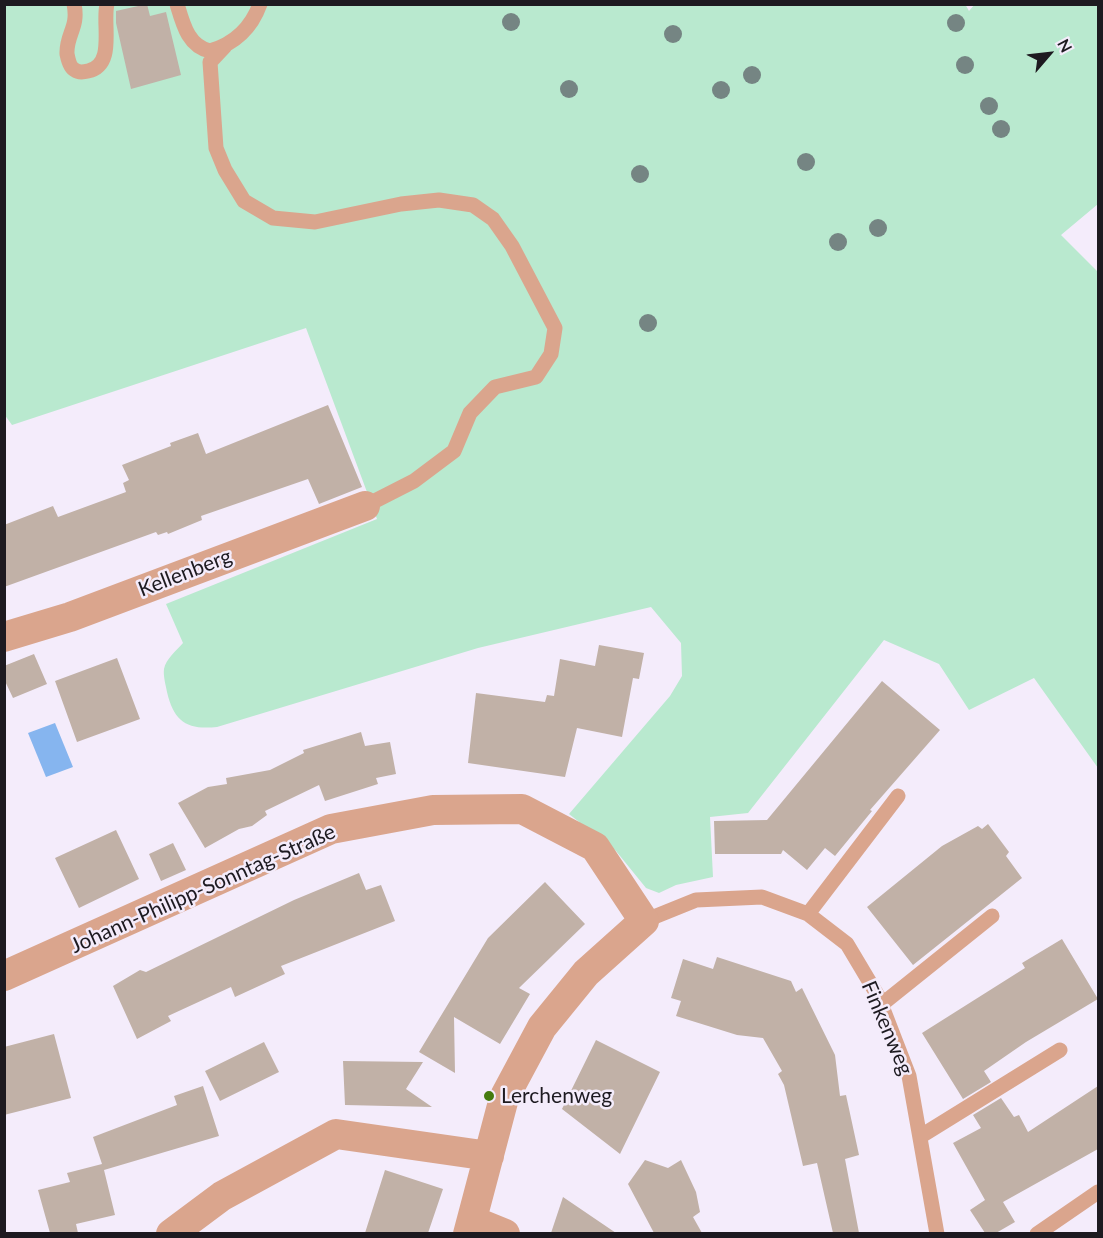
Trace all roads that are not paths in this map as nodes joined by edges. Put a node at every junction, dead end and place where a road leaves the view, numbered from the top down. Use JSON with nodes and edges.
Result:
{"nodes":[{"id":1,"x":74,"y":4,"type":"edge"},
{"id":2,"x":107,"y":4,"type":"edge"},
{"id":3,"x":177,"y":4,"type":"edge"},
{"id":4,"x":260,"y":4,"type":"edge"},
{"id":5,"x":225,"y":46,"type":"junction"},
{"id":6,"x":365,"y":506,"type":"joint"},
{"id":7,"x":4,"y":637,"type":"edge"},
{"id":8,"x":898,"y":796,"type":"dead end"},
{"id":9,"x":808,"y":914,"type":"junction"},
{"id":10,"x":992,"y":916,"type":"dead end"},
{"id":11,"x":644,"y":921,"type":"junction"},
{"id":12,"x":4,"y":976,"type":"edge"},
{"id":13,"x":881,"y":1005,"type":"junction"},
{"id":14,"x":1060,"y":1050,"type":"dead end"},
{"id":15,"x":921,"y":1136,"type":"junction"},
{"id":16,"x":489,"y":1156,"type":"junction"},
{"id":17,"x":1098,"y":1191,"type":"edge"},
{"id":18,"x":470,"y":1227,"type":"edge"},
{"id":19,"x":171,"y":1233,"type":"edge"},
{"id":20,"x":505,"y":1233,"type":"edge"},
{"id":21,"x":937,"y":1233,"type":"edge"},
{"id":22,"x":1037,"y":1233,"type":"edge"}],
"edges":[{"from":1,"to":2,"type":"lane"},
{"from":3,"to":5,"type":"lane"},
{"from":4,"to":5,"type":"lane"},
{"from":5,"to":6,"type":"lane"},
{"from":6,"to":7,"type":"street","name":"Kellenberg"},
{"from":8,"to":9,"type":"lane"},
{"from":9,"to":11,"type":"lane","name":"Finkenweg"},
{"from":9,"to":13,"type":"lane","name":"Finkenweg"},
{"from":10,"to":13,"type":"lane"},
{"from":11,"to":12,"type":"street","name":"Johann-Philipp-Sonntag-Straße"},
{"from":11,"to":16,"type":"street","name":"Finkenweg"},
{"from":13,"to":15,"type":"lane","name":"Finkenweg"},
{"from":14,"to":15,"type":"lane"},
{"from":15,"to":21,"type":"lane","name":"Finkenweg"},
{"from":16,"to":18,"type":"street","name":"Finkenweg"},
{"from":16,"to":19,"type":"street"},
{"from":17,"to":22,"type":"lane"},
{"from":18,"to":20,"type":"street"}]}
